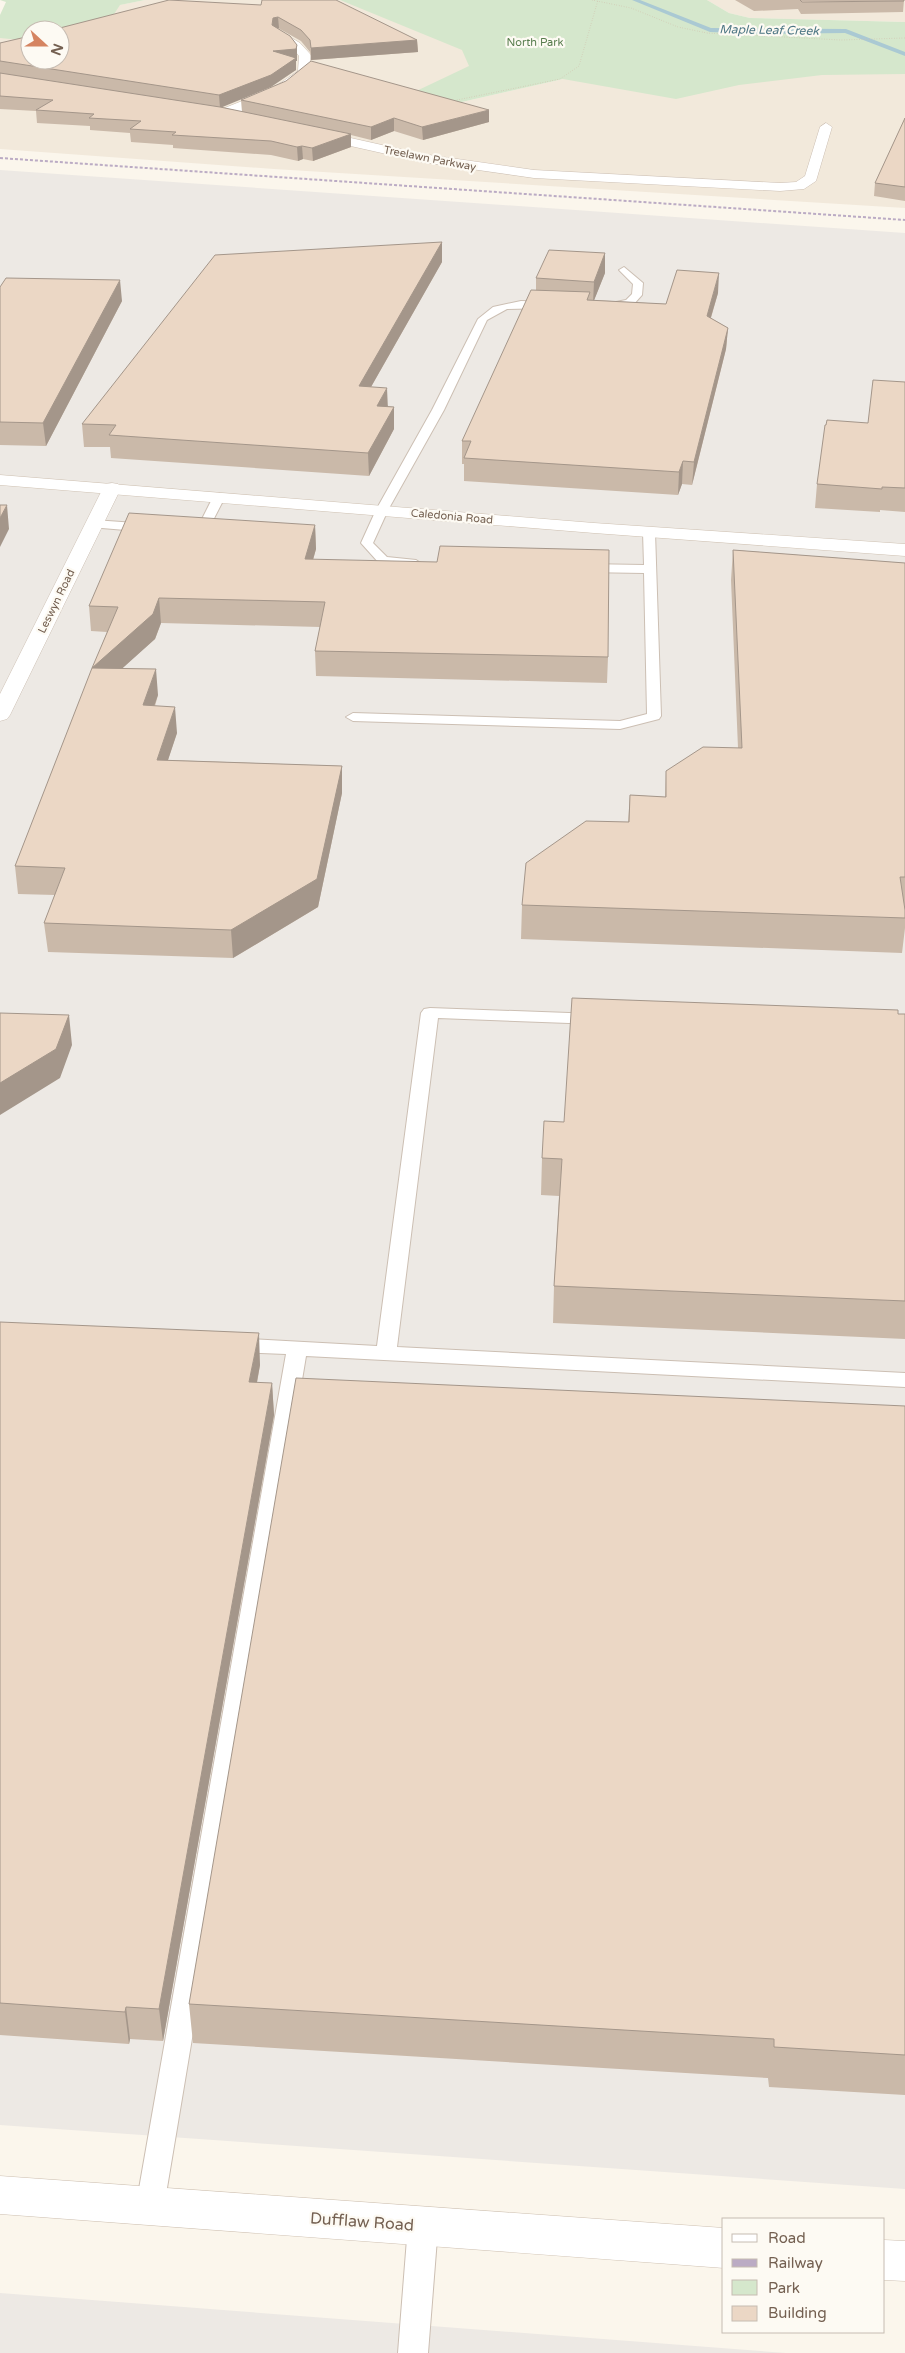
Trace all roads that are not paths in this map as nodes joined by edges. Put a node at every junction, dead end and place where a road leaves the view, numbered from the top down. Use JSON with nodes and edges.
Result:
{"nodes":[{"id":1,"x":278,"y":33,"type":"edge"},
{"id":2,"x":250,"y":120,"type":"edge"},
{"id":3,"x":826,"y":127,"type":"dead end"},
{"id":4,"x":300,"y":131,"type":"edge"},
{"id":5,"x":624,"y":270,"type":"dead end"},
{"id":6,"x":561,"y":306,"type":"edge"},
{"id":7,"x":598,"y":307,"type":"edge"},
{"id":8,"x":0,"y":480,"type":"edge"},
{"id":9,"x":112,"y":488,"type":"junction"},
{"id":10,"x":219,"y":497,"type":"junction"},
{"id":11,"x":382,"y":510,"type":"junction"},
{"id":12,"x":94,"y":524,"type":"junction"},
{"id":13,"x":163,"y":528,"type":"edge"},
{"id":14,"x":183,"y":530,"type":"edge"},
{"id":15,"x":649,"y":532,"type":"junction"},
{"id":16,"x":905,"y":550,"type":"edge"},
{"id":17,"x":432,"y":565,"type":"edge"},
{"id":18,"x":571,"y":568,"type":"edge"},
{"id":19,"x":650,"y":569,"type":"junction"},
{"id":20,"x":0,"y":715,"type":"edge"},
{"id":21,"x":353,"y":717,"type":"dead end"},
{"id":22,"x":612,"y":1020,"type":"edge"},
{"id":23,"x":218,"y":1345,"type":"edge"},
{"id":24,"x":297,"y":1348,"type":"junction"},
{"id":25,"x":386,"y":1353,"type":"junction"},
{"id":26,"x":905,"y":1380,"type":"edge"},
{"id":27,"x":0,"y":2194,"type":"edge"},
{"id":28,"x":150,"y":2206,"type":"junction"},
{"id":29,"x":423,"y":2226,"type":"junction"},
{"id":30,"x":722,"y":2248,"type":"edge"},
{"id":31,"x":885,"y":2260,"type":"edge"},
{"id":32,"x":905,"y":2261,"type":"edge"},
{"id":33,"x":413,"y":2353,"type":"edge"}],
"edges":[{"from":1,"to":2,"type":"street"},
{"from":3,"to":4,"type":"street","name":"Treelawn Parkway"},
{"from":5,"to":7,"type":"lane"},
{"from":6,"to":11,"type":"lane"},
{"from":8,"to":9,"type":"street","name":"Caledonia Road"},
{"from":9,"to":10,"type":"street","name":"Caledonia Road"},
{"from":9,"to":12,"type":"street","name":"Leswyn Road"},
{"from":10,"to":11,"type":"street","name":"Caledonia Road"},
{"from":10,"to":14,"type":"lane"},
{"from":11,"to":15,"type":"street","name":"Caledonia Road"},
{"from":11,"to":17,"type":"lane"},
{"from":12,"to":13,"type":"lane"},
{"from":12,"to":20,"type":"street","name":"Leswyn Road"},
{"from":15,"to":16,"type":"street","name":"Caledonia Road"},
{"from":15,"to":19,"type":"lane"},
{"from":18,"to":19,"type":"lane"},
{"from":19,"to":21,"type":"lane"},
{"from":22,"to":25,"type":"lane"},
{"from":23,"to":24,"type":"lane"},
{"from":24,"to":25,"type":"lane"},
{"from":24,"to":28,"type":"lane"},
{"from":25,"to":26,"type":"lane"},
{"from":27,"to":28,"type":"street","name":"Dufflaw Road"},
{"from":28,"to":29,"type":"street","name":"Dufflaw Road"},
{"from":29,"to":30,"type":"street","name":"Dufflaw Road"},
{"from":29,"to":33,"type":"lane"},
{"from":31,"to":32,"type":"street"}]}
